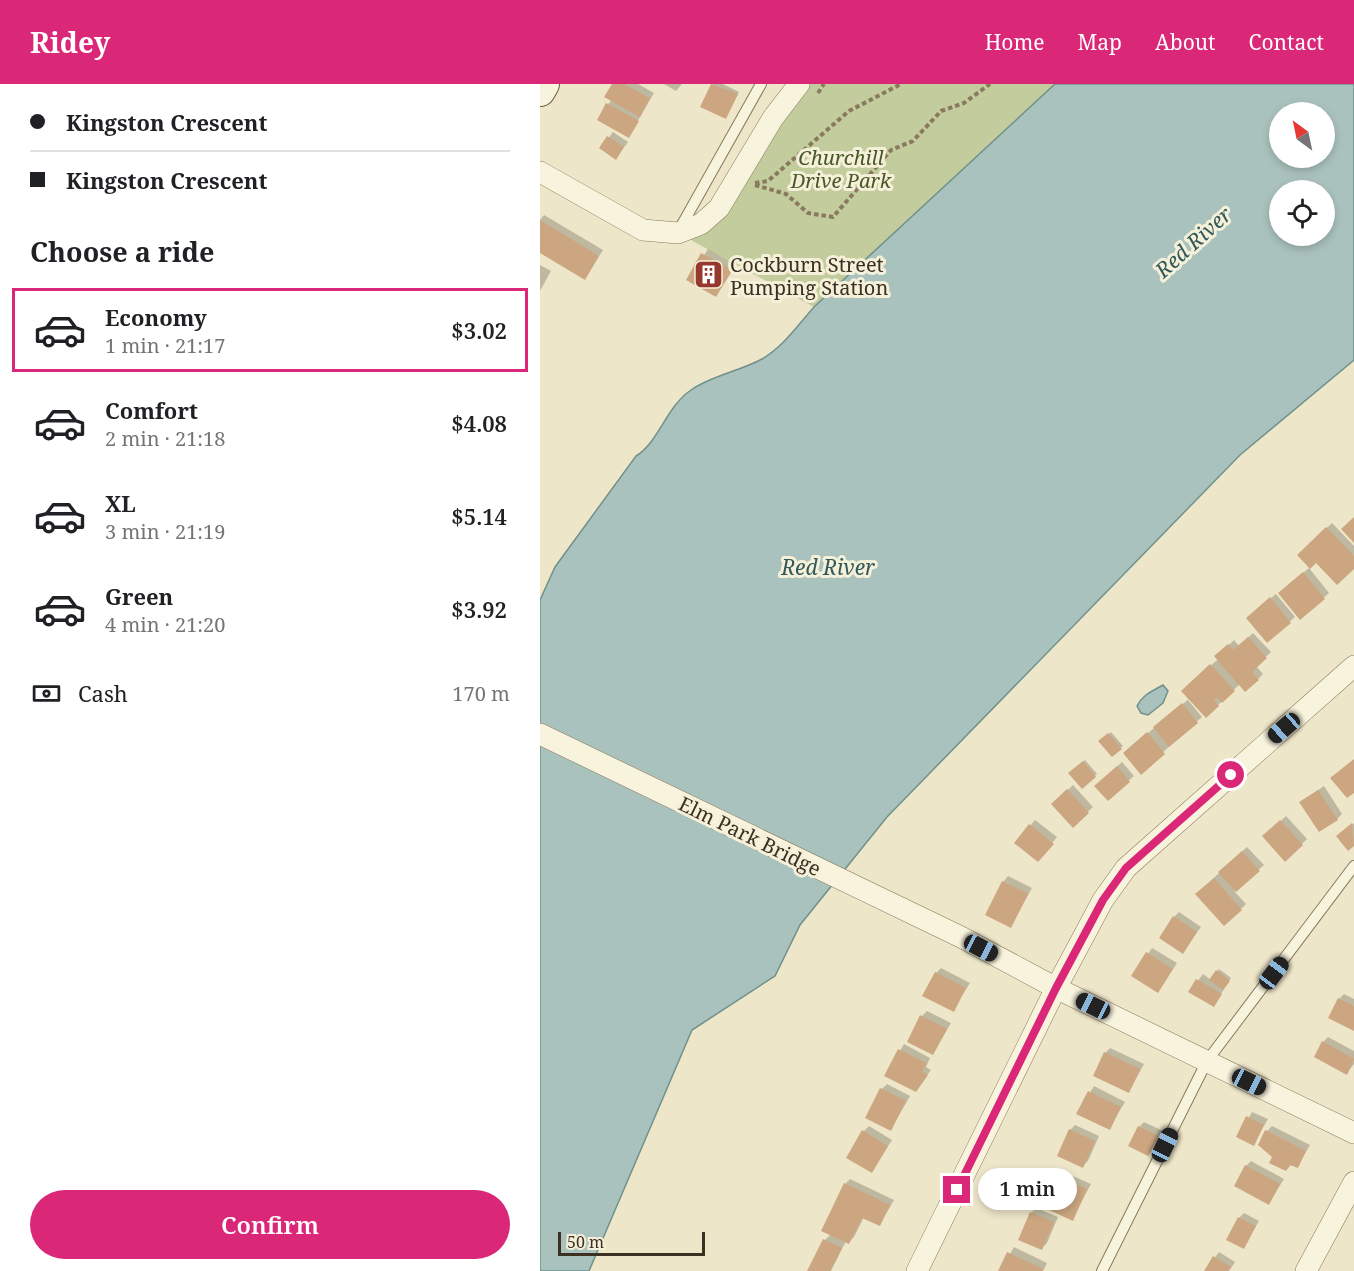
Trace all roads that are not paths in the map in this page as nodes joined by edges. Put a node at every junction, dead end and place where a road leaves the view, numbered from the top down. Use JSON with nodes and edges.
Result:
{"nodes":[{"id":1,"x":544,"y":84,"type":"edge"},
{"id":2,"x":761,"y":84,"type":"edge"},
{"id":3,"x":799,"y":84,"type":"edge"},
{"id":4,"x":540,"y":91,"type":"edge"},
{"id":5,"x":540,"y":172,"type":"edge"},
{"id":6,"x":678,"y":233,"type":"junction"},
{"id":7,"x":1354,"y":666,"type":"edge"},
{"id":8,"x":540,"y":734,"type":"edge"},
{"id":9,"x":1354,"y":866,"type":"edge"},
{"id":10,"x":1056,"y":988,"type":"junction"},
{"id":11,"x":1207,"y":1061,"type":"junction"},
{"id":12,"x":1354,"y":1133,"type":"edge"},
{"id":13,"x":1354,"y":1182,"type":"edge"},
{"id":14,"x":917,"y":1271,"type":"edge"},
{"id":15,"x":1102,"y":1271,"type":"edge"},
{"id":16,"x":1306,"y":1271,"type":"edge"}],
"edges":[{"from":1,"to":4,"type":"main road"},
{"from":2,"to":6,"type":"lane"},
{"from":3,"to":6,"type":"street"},
{"from":5,"to":6,"type":"street"},
{"from":7,"to":10,"type":"street"},
{"from":8,"to":10,"type":"street","name":"Elm Park Bridge"},
{"from":9,"to":11,"type":"lane"},
{"from":10,"to":11,"type":"street","name":"Elm Park Bridge"},
{"from":10,"to":14,"type":"street"},
{"from":11,"to":12,"type":"street","name":"Elm Park Bridge"},
{"from":11,"to":15,"type":"lane"},
{"from":13,"to":16,"type":"street"}]}
